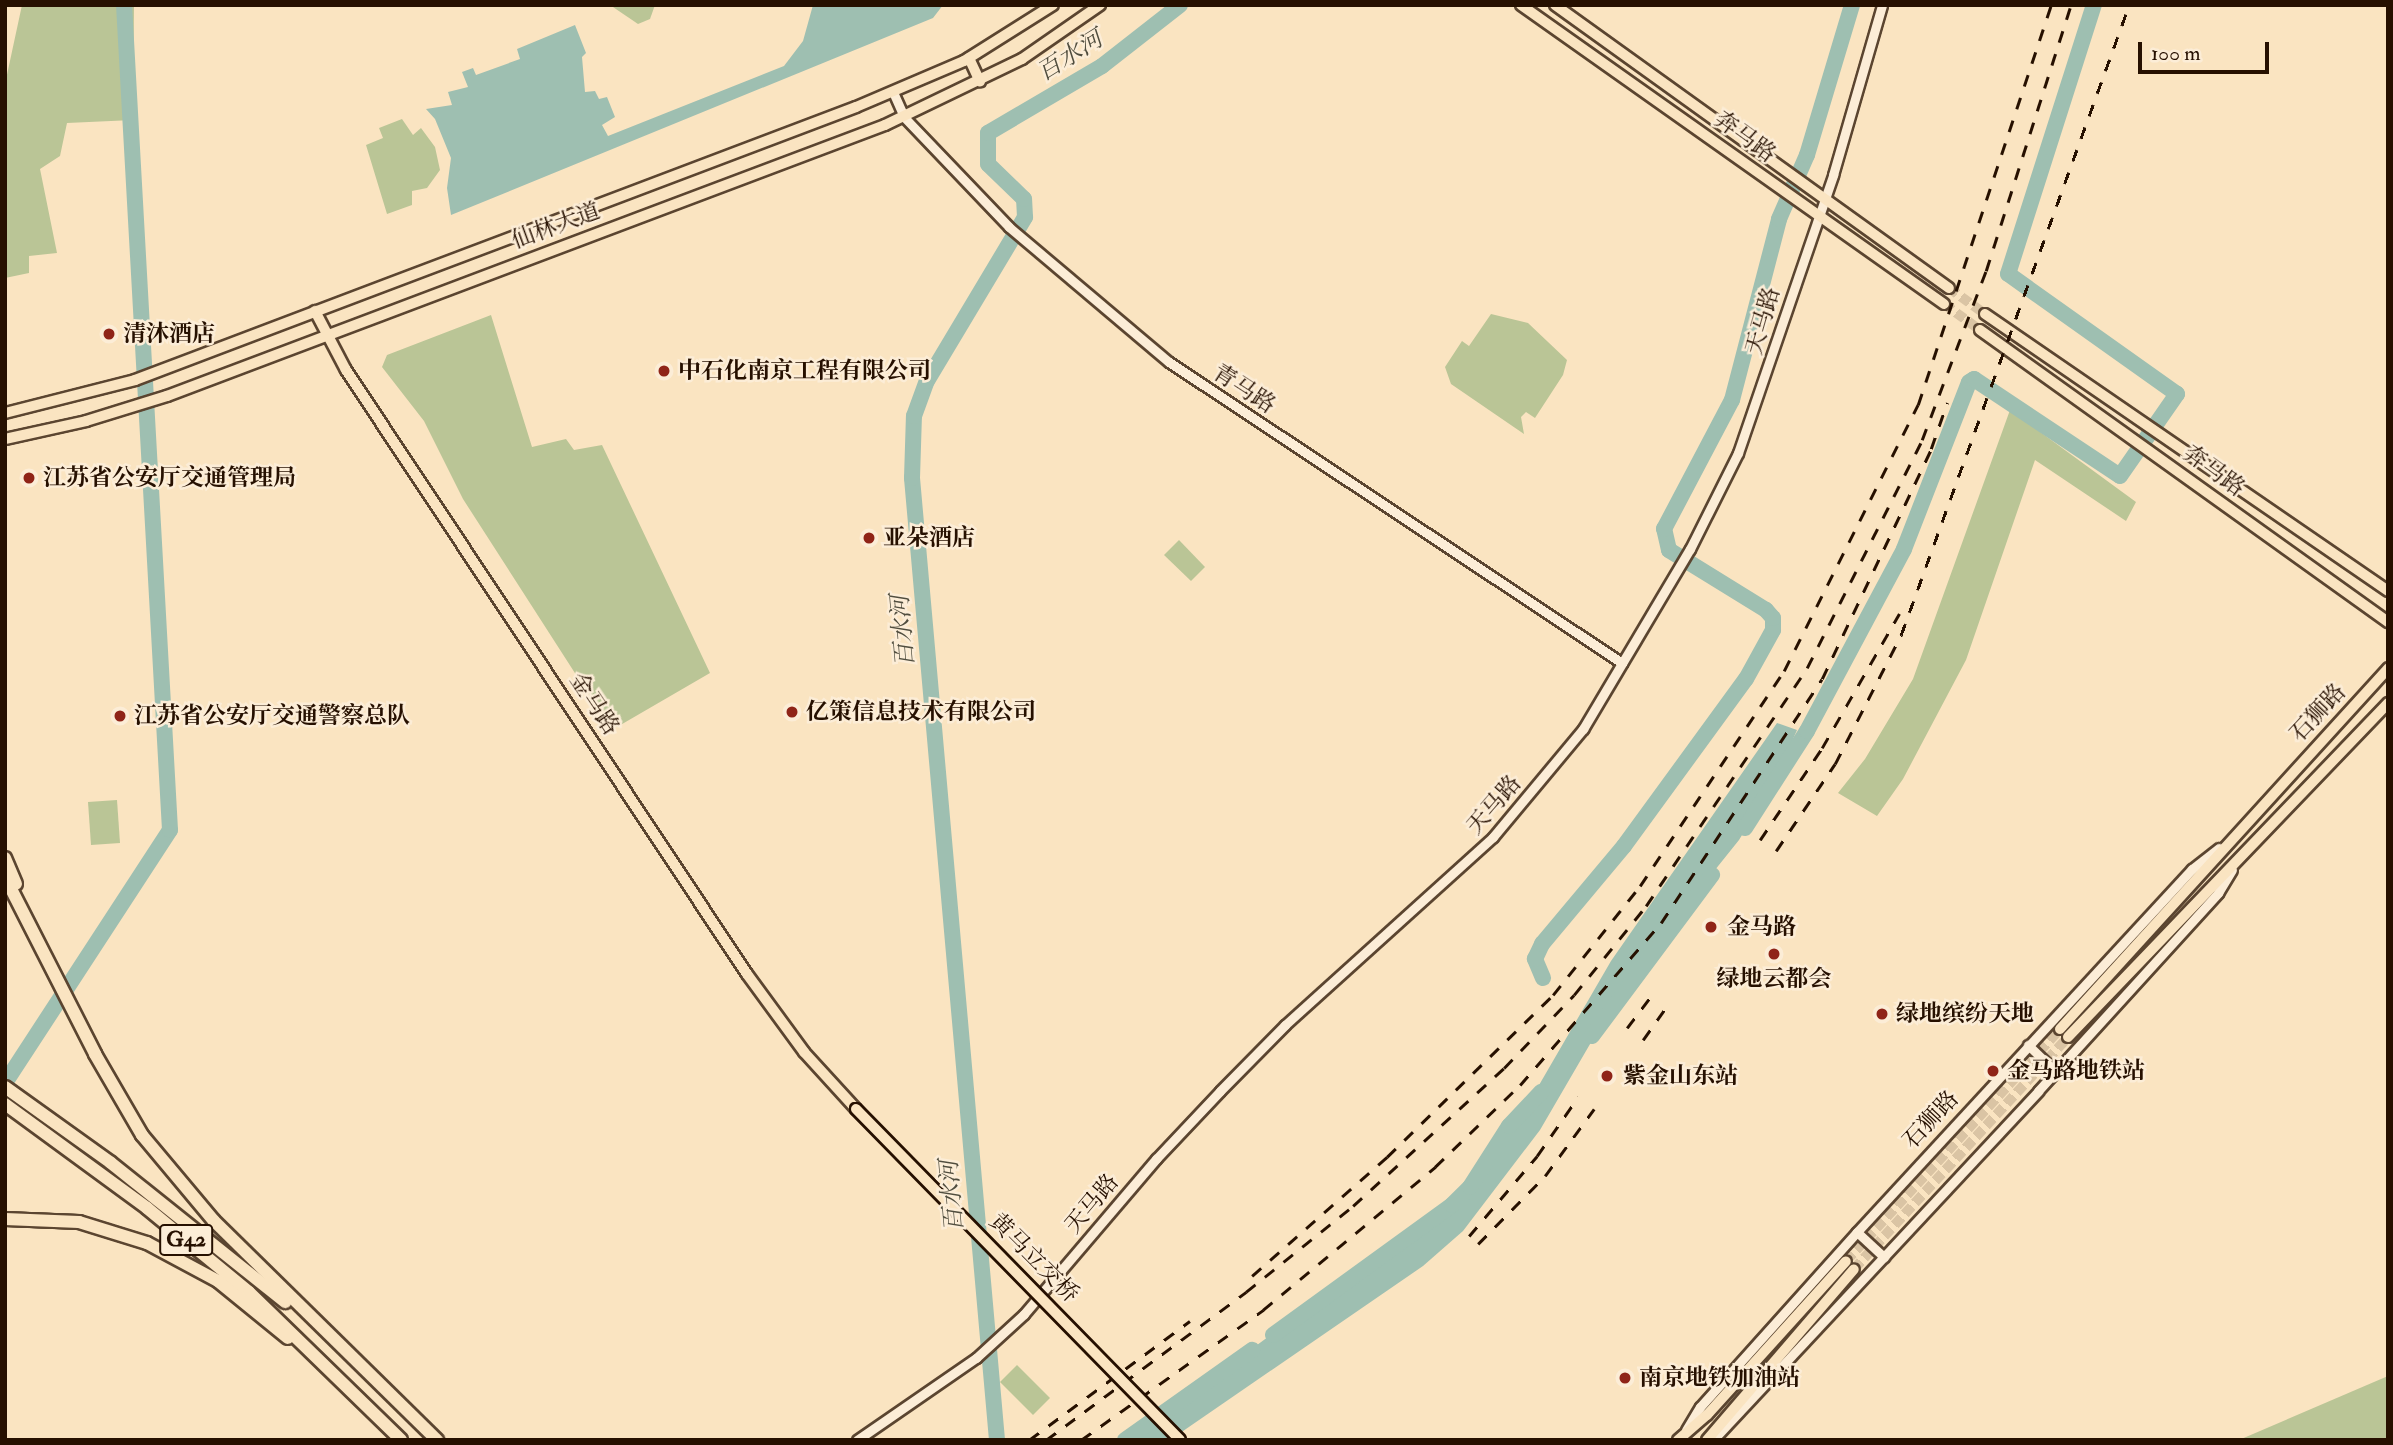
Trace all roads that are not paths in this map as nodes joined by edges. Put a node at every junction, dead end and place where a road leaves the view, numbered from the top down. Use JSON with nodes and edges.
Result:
{"nodes":[{"id":1,"x":1053,"y":5,"type":"edge"},
{"id":2,"x":1100,"y":5,"type":"edge"},
{"id":3,"x":1521,"y":5,"type":"edge"},
{"id":4,"x":1555,"y":5,"type":"edge"},
{"id":5,"x":1882,"y":5,"type":"edge"},
{"id":6,"x":969,"y":58,"type":"junction"},
{"id":7,"x":980,"y":82,"type":"junction"},
{"id":8,"x":893,"y":92,"type":"junction"},
{"id":9,"x":904,"y":117,"type":"junction"},
{"id":10,"x":1824,"y":197,"type":"junction"},
{"id":11,"x":1818,"y":214,"type":"junction"},
{"id":12,"x":1949,"y":288,"type":"tunnel mouth"},
{"id":13,"x":1944,"y":304,"type":"tunnel mouth"},
{"id":14,"x":315,"y":311,"type":"junction"},
{"id":15,"x":1986,"y":314,"type":"tunnel mouth"},
{"id":16,"x":1980,"y":330,"type":"tunnel mouth"},
{"id":17,"x":324,"y":333,"type":"junction"},
{"id":18,"x":5,"y":413,"type":"edge"},
{"id":19,"x":5,"y":439,"type":"edge"},
{"id":20,"x":2388,"y":591,"type":"edge"},
{"id":21,"x":2388,"y":622,"type":"edge"},
{"id":22,"x":1622,"y":663,"type":"junction"},
{"id":23,"x":2388,"y":668,"type":"edge"},
{"id":24,"x":2388,"y":703,"type":"edge"},
{"id":25,"x":2221,"y":847,"type":"junction"},
{"id":26,"x":5,"y":858,"type":"edge"},
{"id":27,"x":2234,"y":867,"type":"junction"},
{"id":28,"x":5,"y":877,"type":"edge"},
{"id":29,"x":33,"y":927,"type":"junction"},
{"id":30,"x":2028,"y":1045,"type":"junction"},
{"id":31,"x":2055,"y":1071,"type":"junction"},
{"id":32,"x":9,"y":1089,"type":"edge"},
{"id":33,"x":5,"y":1104,"type":"edge"},
{"id":34,"x":856,"y":1108,"type":"joint"},
{"id":35,"x":8,"y":1218,"type":"edge"},
{"id":36,"x":1857,"y":1232,"type":"junction"},
{"id":37,"x":1884,"y":1257,"type":"junction"},
{"id":38,"x":355,"y":1361,"type":"junction"},
{"id":39,"x":353,"y":1392,"type":"junction"},
{"id":40,"x":1681,"y":1437,"type":"edge"},
{"id":41,"x":401,"y":1440,"type":"edge"},
{"id":42,"x":437,"y":1440,"type":"edge"},
{"id":43,"x":857,"y":1440,"type":"edge"},
{"id":44,"x":1180,"y":1440,"type":"edge"},
{"id":45,"x":1707,"y":1440,"type":"edge"},
{"id":46,"x":1713,"y":1440,"type":"edge"}],
"edges":[{"from":1,"to":6,"type":"main road","name":"仙林大道"},
{"from":2,"to":7,"type":"main road","name":"仙林大道"},
{"from":3,"to":11,"type":"main road","name":"奔马路"},
{"from":4,"to":10,"type":"main road","name":"奔马路"},
{"from":5,"to":10,"type":"street","name":"天马路"},
{"from":6,"to":7,"type":"main road"},
{"from":6,"to":8,"type":"main road","name":"仙林大道"},
{"from":7,"to":9,"type":"main road","name":"仙林大道"},
{"from":8,"to":9,"type":"street","name":"青马路"},
{"from":8,"to":14,"type":"main road","name":"仙林大道"},
{"from":9,"to":17,"type":"main road","name":"仙林大道"},
{"from":9,"to":22,"type":"street","name":"青马路"},
{"from":10,"to":11,"type":"street","name":"天马路"},
{"from":10,"to":12,"type":"main road","name":"奔马路"},
{"from":11,"to":13,"type":"main road","name":"奔马路"},
{"from":11,"to":22,"type":"street","name":"天马路"},
{"from":14,"to":17,"type":"main road","name":"金马路"},
{"from":14,"to":18,"type":"main road","name":"仙林大道"},
{"from":15,"to":20,"type":"main road","name":"奔马路"},
{"from":16,"to":21,"type":"main road","name":"奔马路"},
{"from":17,"to":19,"type":"main road","name":"仙林大道"},
{"from":17,"to":34,"type":"main road","name":"金马路"},
{"from":22,"to":43,"type":"street","name":"天马路"},
{"from":23,"to":25,"type":"main road","name":"石狮路"},
{"from":24,"to":27,"type":"main road","name":"石狮路"},
{"from":25,"to":27,"type":"main road","name":"石狮路"},
{"from":25,"to":30,"type":"street","name":"石狮路"},
{"from":26,"to":29,"type":"highway"},
{"from":27,"to":31,"type":"street","name":"石狮路"},
{"from":28,"to":29,"type":"highway","number":"G42"},
{"from":29,"to":38,"type":"highway","number":"G42"},
{"from":30,"to":31,"type":"street"},
{"from":30,"to":36,"type":"street","name":"石狮路"},
{"from":31,"to":37,"type":"street","name":"石狮路"},
{"from":32,"to":38,"type":"highway","number":"G42"},
{"from":33,"to":39,"type":"highway","number":"G42"},
{"from":34,"to":44,"type":"main road","name":"黄马立交桥","bridge":true},
{"from":35,"to":39,"type":"highway","number":"G42"},
{"from":36,"to":37,"type":"street"},
{"from":36,"to":40,"type":"street","name":"石狮路"},
{"from":37,"to":46,"type":"street","name":"石狮路"},
{"from":38,"to":42,"type":"highway","number":"G42"},
{"from":39,"to":41,"type":"highway","number":"G42"},
{"from":40,"to":45,"type":"main road","name":"石狮路"}]}
